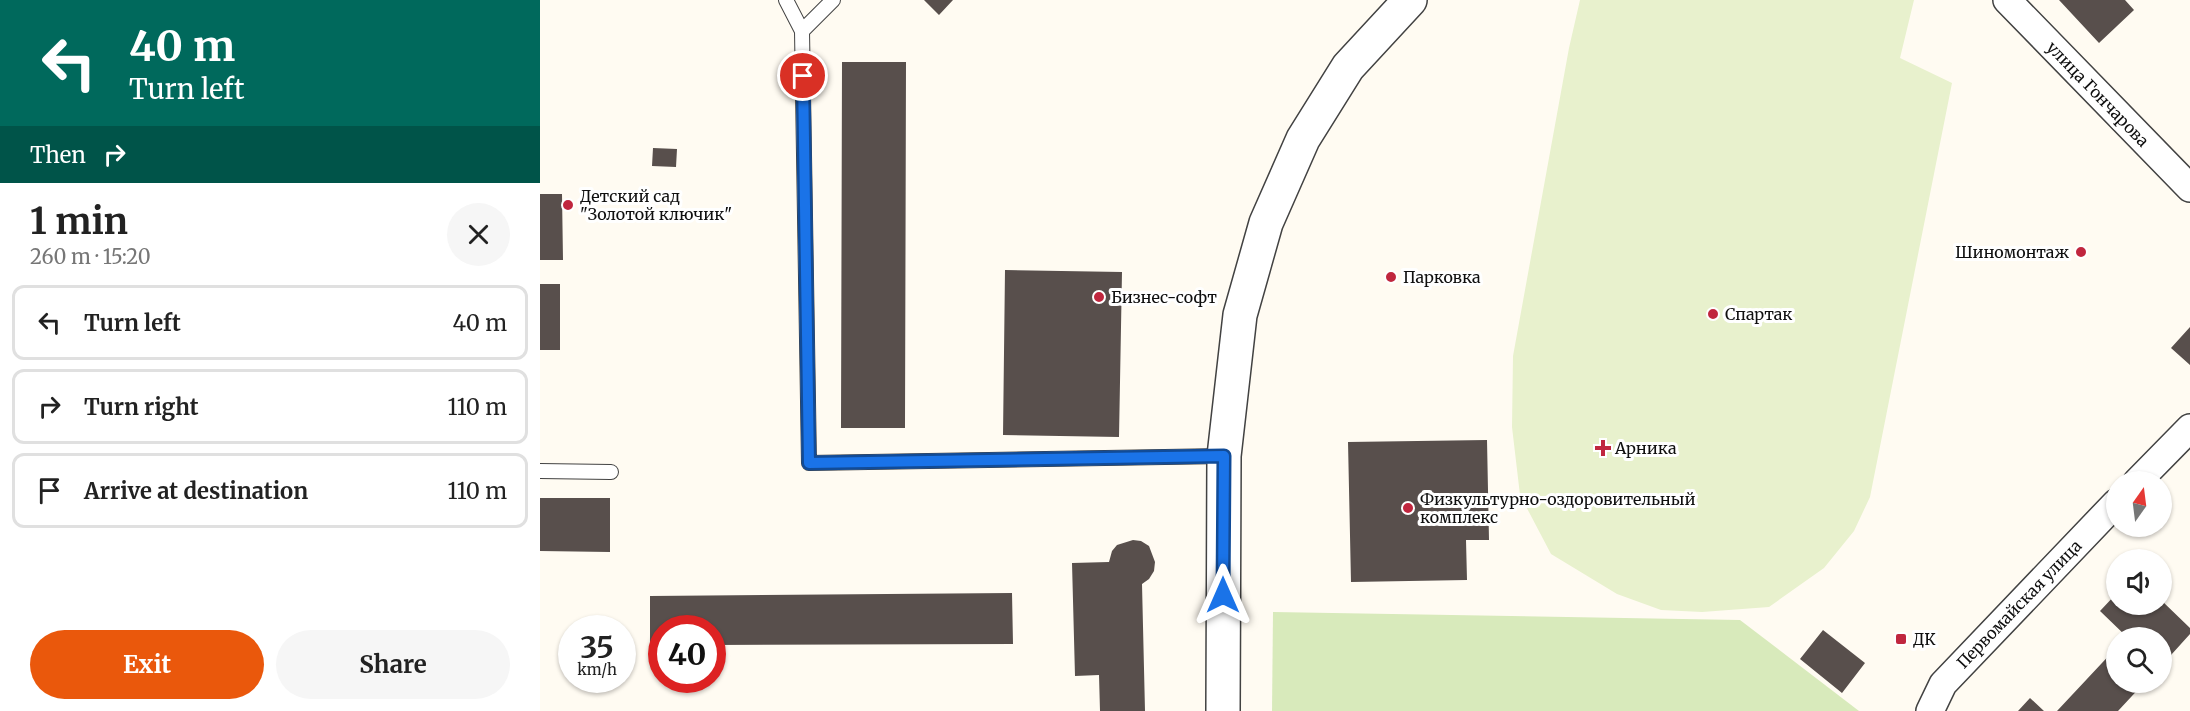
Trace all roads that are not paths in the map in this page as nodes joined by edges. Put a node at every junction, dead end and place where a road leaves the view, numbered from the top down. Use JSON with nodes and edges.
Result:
{"nodes":[{"id":1,"x":786,"y":0,"type":"edge"},
{"id":2,"x":833,"y":0,"type":"edge"},
{"id":3,"x":1410,"y":0,"type":"edge"},
{"id":4,"x":2007,"y":0,"type":"edge"},
{"id":5,"x":802,"y":31,"type":"junction"},
{"id":6,"x":2190,"y":188,"type":"edge"},
{"id":7,"x":2190,"y":428,"type":"edge"},
{"id":8,"x":1224,"y":456,"type":"junction"},
{"id":9,"x":540,"y":471,"type":"edge"},
{"id":10,"x":2148,"y":471,"type":"edge"},
{"id":11,"x":611,"y":472,"type":"dead end"},
{"id":12,"x":2106,"y":513,"type":"edge"},
{"id":13,"x":1223,"y":711,"type":"edge"},
{"id":14,"x":1930,"y":711,"type":"edge"}],
"edges":[{"from":1,"to":5,"type":"lane"},
{"from":2,"to":5,"type":"lane"},
{"from":3,"to":8,"type":"street"},
{"from":4,"to":6,"type":"street","name":"улица Гончарова"},
{"from":5,"to":8,"type":"lane"},
{"from":7,"to":10,"type":"street"},
{"from":8,"to":13,"type":"street"},
{"from":9,"to":11,"type":"lane"},
{"from":12,"to":14,"type":"street","name":"Первомайская улица"}]}
